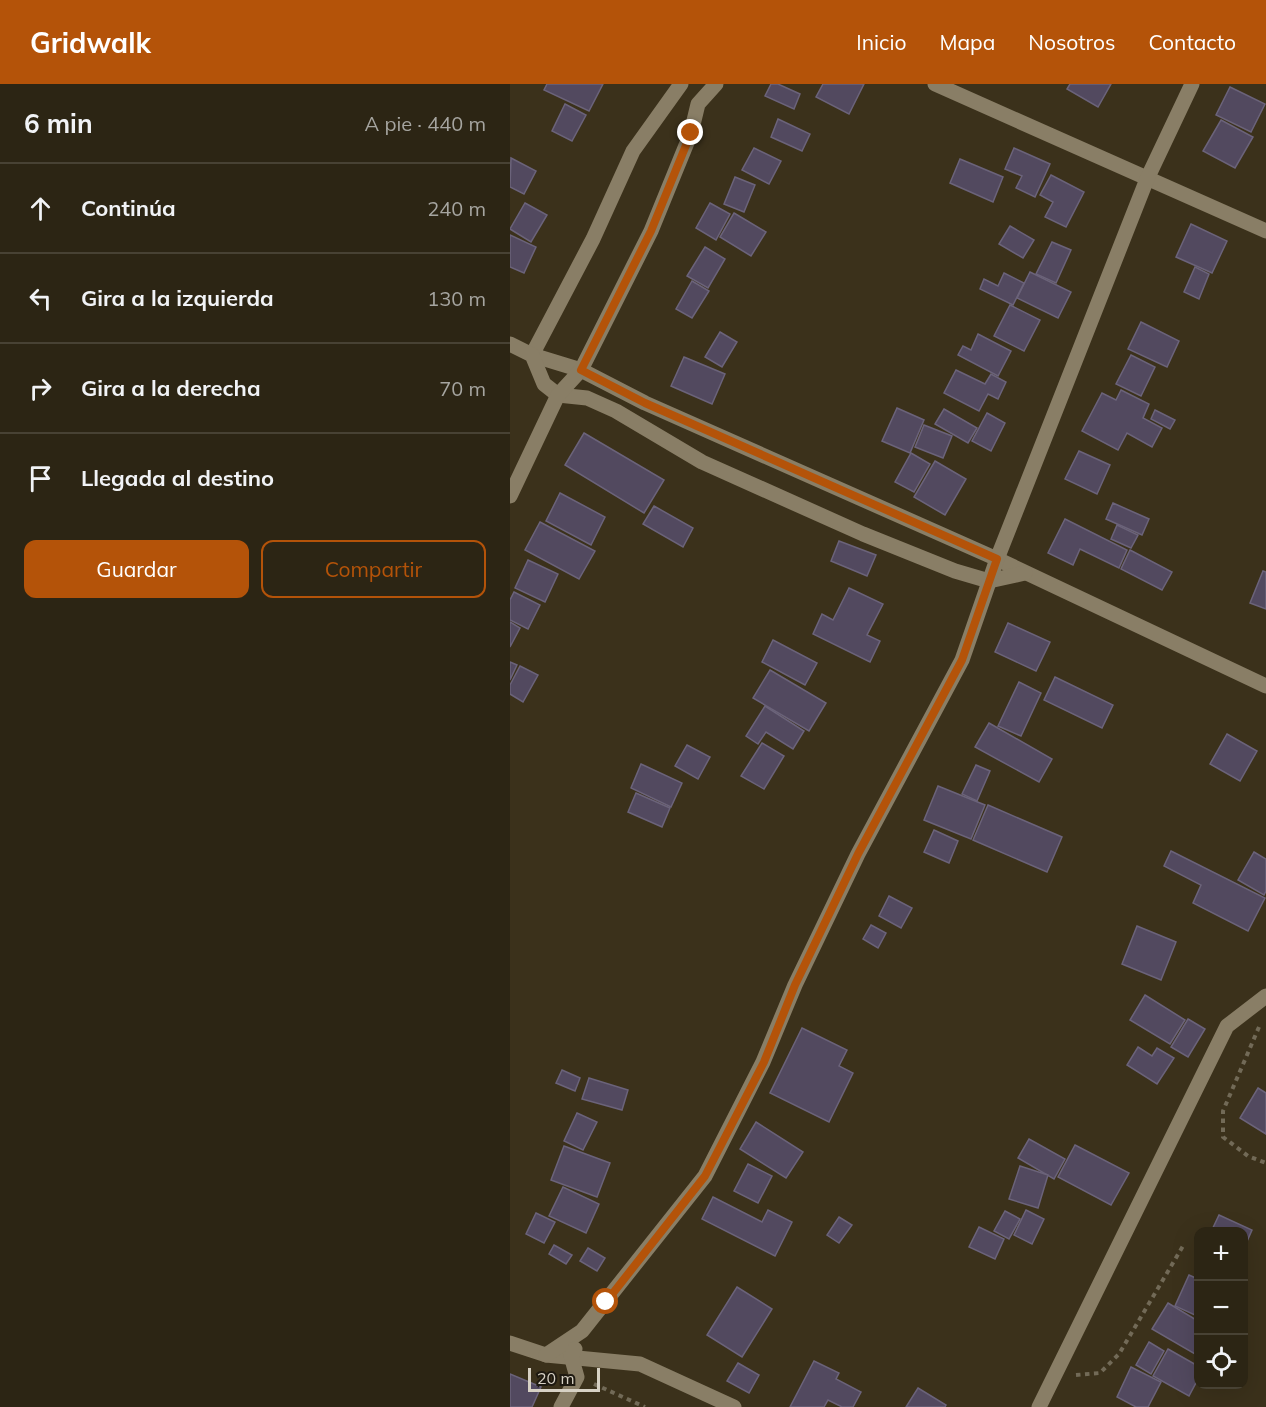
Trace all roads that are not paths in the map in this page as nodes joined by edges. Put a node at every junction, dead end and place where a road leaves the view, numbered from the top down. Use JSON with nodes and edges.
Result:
{"nodes":[{"id":1,"x":681,"y":84,"type":"edge"},
{"id":2,"x":716,"y":84,"type":"edge"},
{"id":3,"x":935,"y":84,"type":"edge"},
{"id":4,"x":1192,"y":84,"type":"edge"},
{"id":5,"x":1147,"y":179,"type":"junction"},
{"id":6,"x":1266,"y":231,"type":"edge"},
{"id":7,"x":510,"y":344,"type":"edge"},
{"id":8,"x":532,"y":355,"type":"junction"},
{"id":9,"x":581,"y":370,"type":"junction"},
{"id":10,"x":558,"y":394,"type":"junction"},
{"id":11,"x":510,"y":496,"type":"edge"},
{"id":12,"x":997,"y":559,"type":"junction"},
{"id":13,"x":1025,"y":573,"type":"junction"},
{"id":14,"x":989,"y":581,"type":"junction"},
{"id":15,"x":1266,"y":686,"type":"edge"},
{"id":16,"x":1266,"y":996,"type":"edge"},
{"id":17,"x":582,"y":1331,"type":"junction"},
{"id":18,"x":510,"y":1342,"type":"edge"},
{"id":19,"x":546,"y":1355,"type":"junction"},
{"id":20,"x":571,"y":1356,"type":"junction"},
{"id":21,"x":561,"y":1407,"type":"edge"},
{"id":22,"x":734,"y":1407,"type":"edge"},
{"id":23,"x":1039,"y":1407,"type":"edge"}],
"edges":[{"from":1,"to":8,"type":"street"},
{"from":2,"to":9,"type":"street"},
{"from":3,"to":5,"type":"street"},
{"from":4,"to":5,"type":"street"},
{"from":5,"to":6,"type":"street"},
{"from":5,"to":12,"type":"street"},
{"from":7,"to":8,"type":"street"},
{"from":8,"to":9,"type":"street"},
{"from":8,"to":10,"type":"street"},
{"from":9,"to":10,"type":"street"},
{"from":9,"to":12,"type":"street"},
{"from":10,"to":11,"type":"street"},
{"from":10,"to":14,"type":"street"},
{"from":12,"to":13,"type":"street"},
{"from":12,"to":14,"type":"street"},
{"from":13,"to":14,"type":"street"},
{"from":13,"to":15,"type":"street"},
{"from":14,"to":17,"type":"street"},
{"from":16,"to":23,"type":"street"},
{"from":17,"to":19,"type":"street"},
{"from":17,"to":20,"type":"street"},
{"from":18,"to":19,"type":"street"},
{"from":19,"to":20,"type":"street"},
{"from":20,"to":21,"type":"street"},
{"from":20,"to":22,"type":"street"}]}
